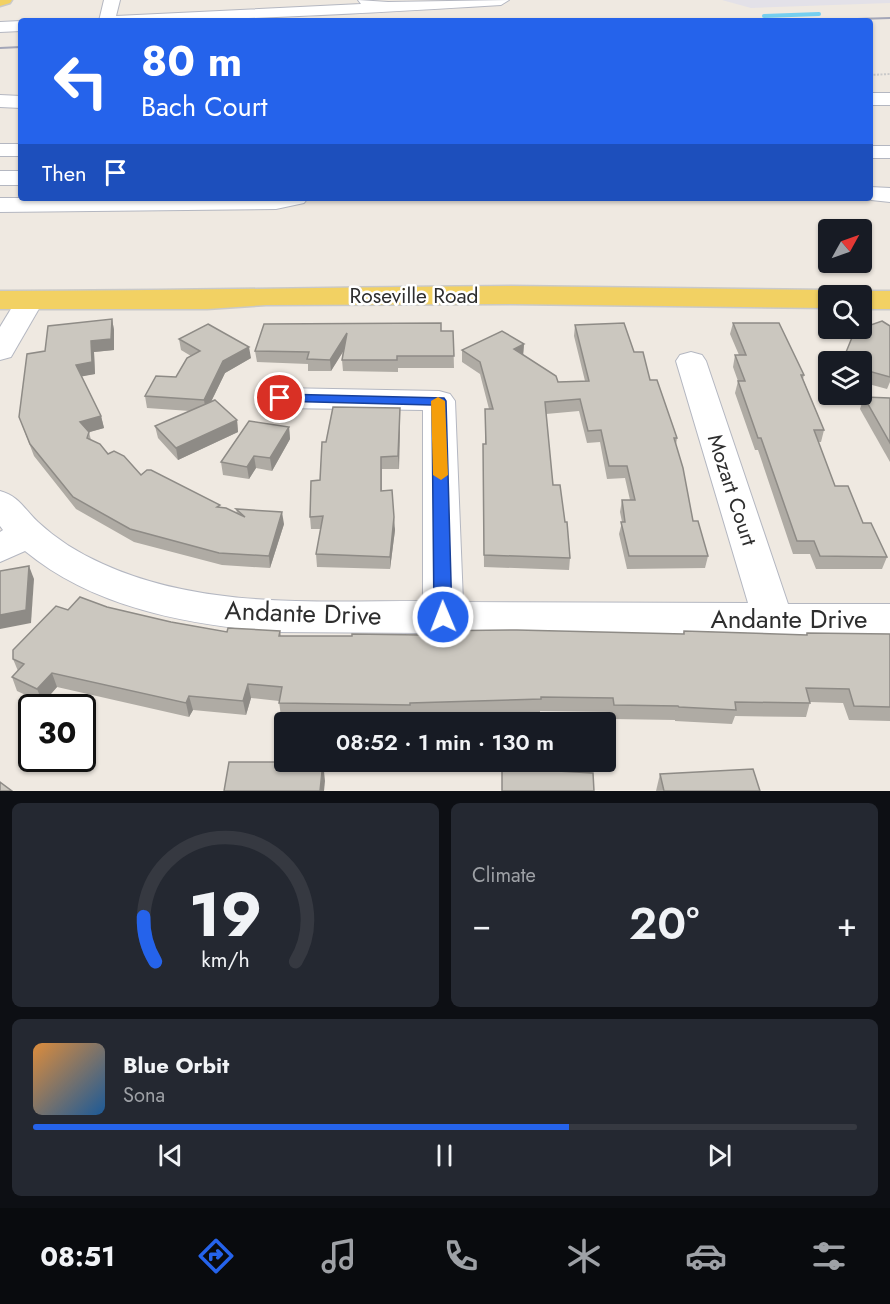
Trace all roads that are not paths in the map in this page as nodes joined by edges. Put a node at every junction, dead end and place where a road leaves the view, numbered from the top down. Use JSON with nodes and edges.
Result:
{"nodes":[{"id":1,"x":112,"y":0,"type":"edge"},
{"id":2,"x":205,"y":0,"type":"edge"},
{"id":3,"x":366,"y":0,"type":"edge"},
{"id":4,"x":495,"y":0,"type":"edge"},
{"id":5,"x":501,"y":0,"type":"edge"},
{"id":6,"x":387,"y":8,"type":"junction"},
{"id":7,"x":228,"y":15,"type":"junction"},
{"id":8,"x":108,"y":18,"type":"edge"},
{"id":9,"x":168,"y":18,"type":"edge"},
{"id":10,"x":18,"y":26,"type":"edge"},
{"id":11,"x":0,"y":27,"type":"edge"},
{"id":12,"x":873,"y":99,"type":"edge"},
{"id":13,"x":890,"y":99,"type":"edge"},
{"id":14,"x":0,"y":101,"type":"edge"},
{"id":15,"x":18,"y":102,"type":"edge"},
{"id":16,"x":0,"y":150,"type":"edge"},
{"id":17,"x":18,"y":150,"type":"edge"},
{"id":18,"x":873,"y":152,"type":"edge"},
{"id":19,"x":890,"y":152,"type":"edge"},
{"id":20,"x":0,"y":178,"type":"edge"},
{"id":21,"x":18,"y":178,"type":"edge"},
{"id":22,"x":873,"y":194,"type":"edge"},
{"id":23,"x":890,"y":195,"type":"edge"},
{"id":24,"x":281,"y":201,"type":"edge"},
{"id":25,"x":0,"y":205,"type":"edge"},
{"id":26,"x":818,"y":299,"type":"edge"},
{"id":27,"x":0,"y":300,"type":"edge"},
{"id":28,"x":30,"y":300,"type":"junction"},
{"id":29,"x":872,"y":300,"type":"edge"},
{"id":30,"x":890,"y":300,"type":"edge"},
{"id":31,"x":0,"y":351,"type":"edge"},
{"id":32,"x":691,"y":361,"type":"dead end"},
{"id":33,"x":280,"y":398,"type":"dead end"},
{"id":34,"x":0,"y":502,"type":"edge"},
{"id":35,"x":14,"y":541,"type":"edge"},
{"id":36,"x":443,"y":617,"type":"junction"},
{"id":37,"x":773,"y":619,"type":"junction"},
{"id":38,"x":890,"y":620,"type":"edge"}],
"edges":[{"from":1,"to":8,"type":"street"},
{"from":2,"to":7,"type":"street"},
{"from":3,"to":6,"type":"street"},
{"from":4,"to":5,"type":"street"},
{"from":4,"to":6,"type":"street"},
{"from":6,"to":7,"type":"street"},
{"from":7,"to":9,"type":"street"},
{"from":10,"to":11,"type":"street"},
{"from":12,"to":13,"type":"street"},
{"from":14,"to":15,"type":"street"},
{"from":16,"to":17,"type":"street"},
{"from":18,"to":19,"type":"street"},
{"from":20,"to":21,"type":"street"},
{"from":22,"to":23,"type":"street"},
{"from":24,"to":25,"type":"street"},
{"from":26,"to":28,"type":"main road","name":"Roseville Road"},
{"from":27,"to":28,"type":"main road","name":"Roseville Road"},
{"from":28,"to":31,"type":"street"},
{"from":29,"to":30,"type":"main road"},
{"from":32,"to":37,"type":"street","name":"Mozart Court"},
{"from":33,"to":36,"type":"street"},
{"from":34,"to":35,"type":"street","name":"Andante Drive"},
{"from":35,"to":36,"type":"street","name":"Andante Drive"},
{"from":36,"to":37,"type":"street","name":"Andante Drive"},
{"from":37,"to":38,"type":"street","name":"Andante Drive"}]}
